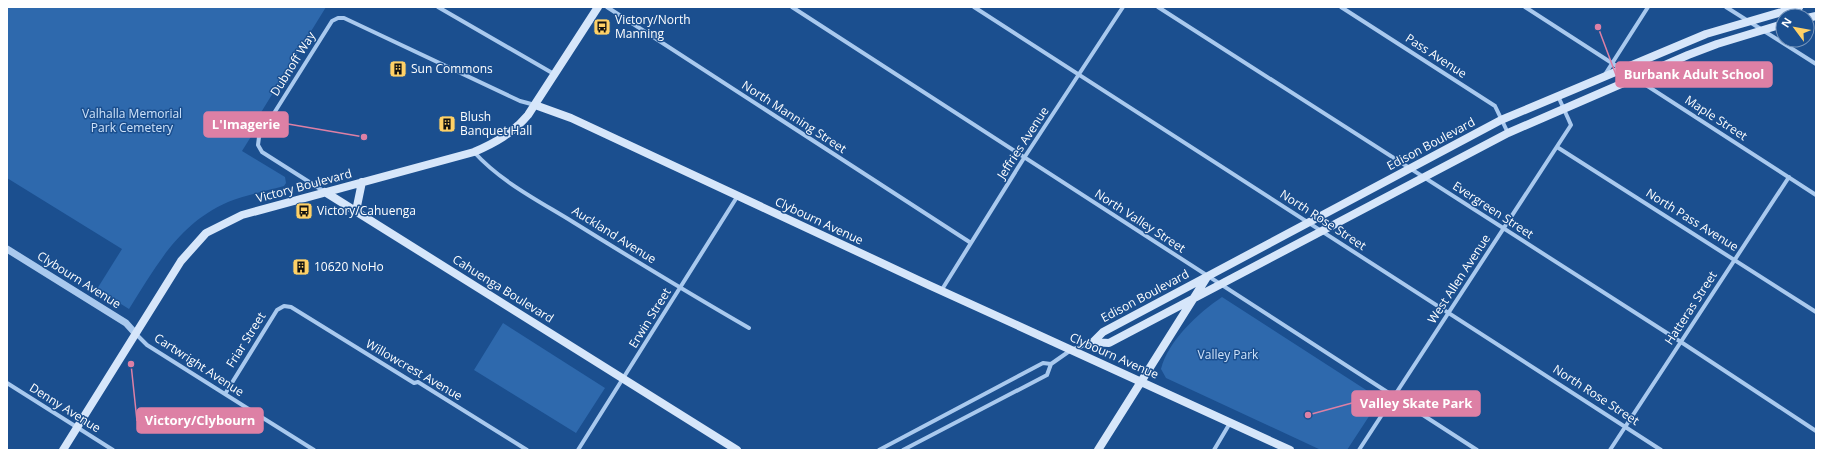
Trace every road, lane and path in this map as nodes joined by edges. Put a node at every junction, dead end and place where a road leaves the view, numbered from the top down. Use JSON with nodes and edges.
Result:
{"nodes":[{"id":1,"x":438,"y":7,"type":"edge"},
{"id":2,"x":598,"y":7,"type":"edge"},
{"id":3,"x":607,"y":7,"type":"edge"},
{"id":4,"x":792,"y":7,"type":"edge"},
{"id":5,"x":974,"y":7,"type":"edge"},
{"id":6,"x":1123,"y":7,"type":"edge"},
{"id":7,"x":1158,"y":7,"type":"edge"},
{"id":8,"x":1341,"y":7,"type":"edge"},
{"id":9,"x":1525,"y":7,"type":"edge"},
{"id":10,"x":1648,"y":7,"type":"edge"},
{"id":11,"x":1726,"y":7,"type":"edge"},
{"id":12,"x":1799,"y":7,"type":"edge"},
{"id":13,"x":338,"y":18,"type":"joint"},
{"id":14,"x":1748,"y":21,"type":"junction"},
{"id":15,"x":1775,"y":26,"type":"edge"},
{"id":16,"x":1761,"y":30,"type":"junction"},
{"id":17,"x":1612,"y":63,"type":"junction"},
{"id":18,"x":1816,"y":64,"type":"edge"},
{"id":19,"x":1622,"y":69,"type":"junction"},
{"id":20,"x":555,"y":75,"type":"junction"},
{"id":21,"x":1079,"y":75,"type":"junction"},
{"id":22,"x":1604,"y":76,"type":"junction"},
{"id":23,"x":1636,"y":78,"type":"junction"},
{"id":24,"x":1558,"y":96,"type":"junction"},
{"id":25,"x":535,"y":105,"type":"junction"},
{"id":26,"x":1564,"y":109,"type":"junction"},
{"id":27,"x":1501,"y":120,"type":"junction"},
{"id":28,"x":1508,"y":133,"type":"junction"},
{"id":29,"x":258,"y":145,"type":"joint"},
{"id":30,"x":1557,"y":147,"type":"junction"},
{"id":31,"x":474,"y":152,"type":"junction"},
{"id":32,"x":1024,"y":158,"type":"junction"},
{"id":33,"x":1410,"y":168,"type":"junction"},
{"id":34,"x":1424,"y":177,"type":"junction"},
{"id":35,"x":1788,"y":177,"type":"junction"},
{"id":36,"x":362,"y":182,"type":"junction"},
{"id":37,"x":325,"y":192,"type":"junction"},
{"id":38,"x":1816,"y":195,"type":"edge"},
{"id":39,"x":737,"y":196,"type":"junction"},
{"id":40,"x":356,"y":211,"type":"junction"},
{"id":41,"x":1309,"y":223,"type":"junction"},
{"id":42,"x":1504,"y":228,"type":"junction"},
{"id":43,"x":1321,"y":231,"type":"junction"},
{"id":44,"x":971,"y":243,"type":"junction"},
{"id":45,"x":7,"y":249,"type":"edge"},
{"id":46,"x":1735,"y":259,"type":"junction"},
{"id":47,"x":1208,"y":276,"type":"junction"},
{"id":48,"x":1221,"y":284,"type":"junction"},
{"id":49,"x":680,"y":288,"type":"junction"},
{"id":50,"x":941,"y":291,"type":"junction"},
{"id":51,"x":1193,"y":299,"type":"junction"},
{"id":52,"x":291,"y":307,"type":"joint"},
{"id":53,"x":1816,"y":312,"type":"edge"},
{"id":54,"x":1450,"y":313,"type":"junction"},
{"id":55,"x":749,"y":328,"type":"dead end"},
{"id":56,"x":135,"y":333,"type":"junction"},
{"id":57,"x":1093,"y":342,"type":"junction"},
{"id":58,"x":1681,"y":342,"type":"junction"},
{"id":59,"x":1071,"y":350,"type":"junction"},
{"id":60,"x":1051,"y":364,"type":"junction"},
{"id":61,"x":623,"y":380,"type":"junction"},
{"id":62,"x":1141,"y":382,"type":"junction"},
{"id":63,"x":7,"y":383,"type":"edge"},
{"id":64,"x":225,"y":394,"type":"junction"},
{"id":65,"x":1394,"y":396,"type":"junction"},
{"id":66,"x":1231,"y":423,"type":"junction"},
{"id":67,"x":1626,"y":427,"type":"junction"},
{"id":68,"x":77,"y":428,"type":"junction"},
{"id":69,"x":1816,"y":431,"type":"edge"},
{"id":70,"x":63,"y":450,"type":"edge"},
{"id":71,"x":113,"y":450,"type":"edge"},
{"id":72,"x":314,"y":450,"type":"edge"},
{"id":73,"x":527,"y":450,"type":"edge"},
{"id":74,"x":578,"y":450,"type":"edge"},
{"id":75,"x":737,"y":450,"type":"edge"},
{"id":76,"x":879,"y":450,"type":"edge"},
{"id":77,"x":903,"y":450,"type":"edge"},
{"id":78,"x":1098,"y":450,"type":"edge"},
{"id":79,"x":1214,"y":450,"type":"edge"},
{"id":80,"x":1290,"y":450,"type":"edge"},
{"id":81,"x":1359,"y":450,"type":"edge"},
{"id":82,"x":1477,"y":450,"type":"edge"},
{"id":83,"x":1610,"y":450,"type":"edge"},
{"id":84,"x":1661,"y":450,"type":"edge"}],
"edges":[{"from":1,"to":20,"type":"street"},
{"from":2,"to":20,"type":"main road","name":"Victory Boulevard"},
{"from":3,"to":44,"type":"street","name":"North Manning Street"},
{"from":4,"to":32,"type":"street","name":"North Valley Street"},
{"from":5,"to":21,"type":"street","name":"North Rose Street"},
{"from":6,"to":21,"type":"street","name":"Jeffries Avenue"},
{"from":7,"to":33,"type":"street","name":"Evergreen Street"},
{"from":8,"to":27,"type":"street","name":"Pass Avenue"},
{"from":9,"to":17,"type":"street","name":"Maple Street"},
{"from":10,"to":17,"type":"street"},
{"from":11,"to":14,"type":"street"},
{"from":12,"to":14,"type":"main road","name":"Edison Boulevard"},
{"from":13,"to":25,"type":"street","name":"Clybourn Avenue"},
{"from":13,"to":29,"type":"street","name":"Dubnoff Way"},
{"from":14,"to":16,"type":"street"},
{"from":14,"to":19,"type":"main road","name":"Edison Boulevard"},
{"from":15,"to":16,"type":"main road","name":"Edison Boulevard"},
{"from":16,"to":18,"type":"street"},
{"from":16,"to":23,"type":"main road","name":"Edison Boulevard"},
{"from":17,"to":19,"type":"street","name":"Maple Street"},
{"from":17,"to":22,"type":"street"},
{"from":19,"to":22,"type":"main road","name":"Edison Boulevard"},
{"from":19,"to":23,"type":"street","name":"Maple Street"},
{"from":20,"to":25,"type":"main road","name":"Victory Boulevard"},
{"from":21,"to":32,"type":"street","name":"Jeffries Avenue"},
{"from":21,"to":41,"type":"street","name":"North Rose Street"},
{"from":22,"to":24,"type":"main road","name":"Edison Boulevard"},
{"from":23,"to":26,"type":"main road","name":"Edison Boulevard"},
{"from":23,"to":35,"type":"street","name":"Maple Street"},
{"from":24,"to":26,"type":"street","name":"West Allen Avenue"},
{"from":24,"to":27,"type":"main road","name":"Edison Boulevard"},
{"from":25,"to":31,"type":"main road","name":"Victory Boulevard"},
{"from":25,"to":39,"type":"main road","name":"Clybourn Avenue"},
{"from":26,"to":28,"type":"main road","name":"Edison Boulevard"},
{"from":26,"to":30,"type":"street","name":"West Allen Avenue"},
{"from":27,"to":28,"type":"street","name":"Pass Avenue"},
{"from":27,"to":33,"type":"main road","name":"Edison Boulevard"},
{"from":28,"to":34,"type":"main road","name":"Edison Boulevard"},
{"from":29,"to":37,"type":"street","name":"Cahuenga Boulevard"},
{"from":30,"to":42,"type":"street","name":"West Allen Avenue"},
{"from":30,"to":46,"type":"street","name":"North Pass Avenue"},
{"from":31,"to":36,"type":"main road","name":"Victory Boulevard"},
{"from":31,"to":49,"type":"street","name":"Auckland Avenue"},
{"from":32,"to":44,"type":"street","name":"Jeffries Avenue"},
{"from":32,"to":47,"type":"street","name":"North Valley Street"},
{"from":33,"to":34,"type":"street","name":"Evergreen Street"},
{"from":33,"to":41,"type":"main road","name":"Edison Boulevard"},
{"from":34,"to":42,"type":"street","name":"Evergreen Street"},
{"from":34,"to":43,"type":"main road","name":"Edison Boulevard"},
{"from":35,"to":38,"type":"street","name":"Maple Street"},
{"from":35,"to":46,"type":"street","name":"Hatteras Street"},
{"from":36,"to":37,"type":"main road","name":"Victory Boulevard"},
{"from":36,"to":40,"type":"main road"},
{"from":37,"to":40,"type":"main road","name":"Cahuenga Boulevard"},
{"from":37,"to":56,"type":"main road","name":"Victory Boulevard"},
{"from":39,"to":49,"type":"street","name":"Erwin Street"},
{"from":39,"to":50,"type":"main road","name":"Clybourn Avenue"},
{"from":40,"to":61,"type":"main road","name":"Cahuenga Boulevard"},
{"from":41,"to":43,"type":"street","name":"North Rose Street"},
{"from":41,"to":47,"type":"main road","name":"Edison Boulevard"},
{"from":42,"to":54,"type":"street","name":"West Allen Avenue"},
{"from":42,"to":58,"type":"street","name":"Evergreen Street"},
{"from":43,"to":48,"type":"main road","name":"Edison Boulevard"},
{"from":43,"to":54,"type":"street","name":"North Rose Street"},
{"from":44,"to":50,"type":"street","name":"Jeffries Avenue"},
{"from":45,"to":56,"type":"street","name":"Clybourn Avenue"},
{"from":46,"to":53,"type":"street","name":"North Pass Avenue"},
{"from":46,"to":58,"type":"street","name":"Hatteras Street"},
{"from":47,"to":48,"type":"street","name":"North Valley Street"},
{"from":47,"to":51,"type":"main road"},
{"from":47,"to":57,"type":"main road","name":"Edison Boulevard"},
{"from":48,"to":51,"type":"main road","name":"Edison Boulevard"},
{"from":48,"to":65,"type":"street","name":"North Valley Street"},
{"from":49,"to":55,"type":"street","name":"Auckland Avenue"},
{"from":49,"to":61,"type":"street","name":"Erwin Street"},
{"from":50,"to":59,"type":"main road","name":"Clybourn Avenue"},
{"from":51,"to":57,"type":"main road","name":"Edison Boulevard"},
{"from":51,"to":62,"type":"main road"},
{"from":52,"to":64,"type":"street","name":"Friar Street"},
{"from":52,"to":73,"type":"street","name":"Willowcrest Avenue"},
{"from":54,"to":65,"type":"street","name":"West Allen Avenue"},
{"from":54,"to":67,"type":"street","name":"North Rose Street"},
{"from":56,"to":64,"type":"street","name":"Cartwright Avenue"},
{"from":56,"to":68,"type":"main road","name":"Victory Boulevard"},
{"from":57,"to":59,"type":"street","name":"Edison Boulevard"},
{"from":58,"to":67,"type":"street","name":"Hatteras Street"},
{"from":58,"to":69,"type":"street","name":"Evergreen Street"},
{"from":59,"to":60,"type":"street","name":"Edison Boulevard"},
{"from":59,"to":62,"type":"main road","name":"Clybourn Avenue"},
{"from":60,"to":76,"type":"street","name":"Edison Boulevard"},
{"from":60,"to":77,"type":"street","name":"Edison Boulevard"},
{"from":61,"to":74,"type":"street","name":"Erwin Street"},
{"from":61,"to":75,"type":"main road","name":"Cahuenga Boulevard"},
{"from":62,"to":66,"type":"main road","name":"Clybourn Avenue"},
{"from":62,"to":78,"type":"main road"},
{"from":63,"to":68,"type":"street","name":"Denny Avenue"},
{"from":64,"to":72,"type":"street","name":"Cartwright Avenue"},
{"from":65,"to":81,"type":"street","name":"West Allen Avenue"},
{"from":65,"to":82,"type":"street","name":"North Valley Street"},
{"from":66,"to":79,"type":"street"},
{"from":66,"to":80,"type":"main road","name":"Clybourn Avenue"},
{"from":67,"to":83,"type":"street","name":"Hatteras Street"},
{"from":67,"to":84,"type":"street","name":"North Rose Street"},
{"from":68,"to":70,"type":"main road","name":"Victory Boulevard"},
{"from":68,"to":71,"type":"street","name":"Denny Avenue"}]}
